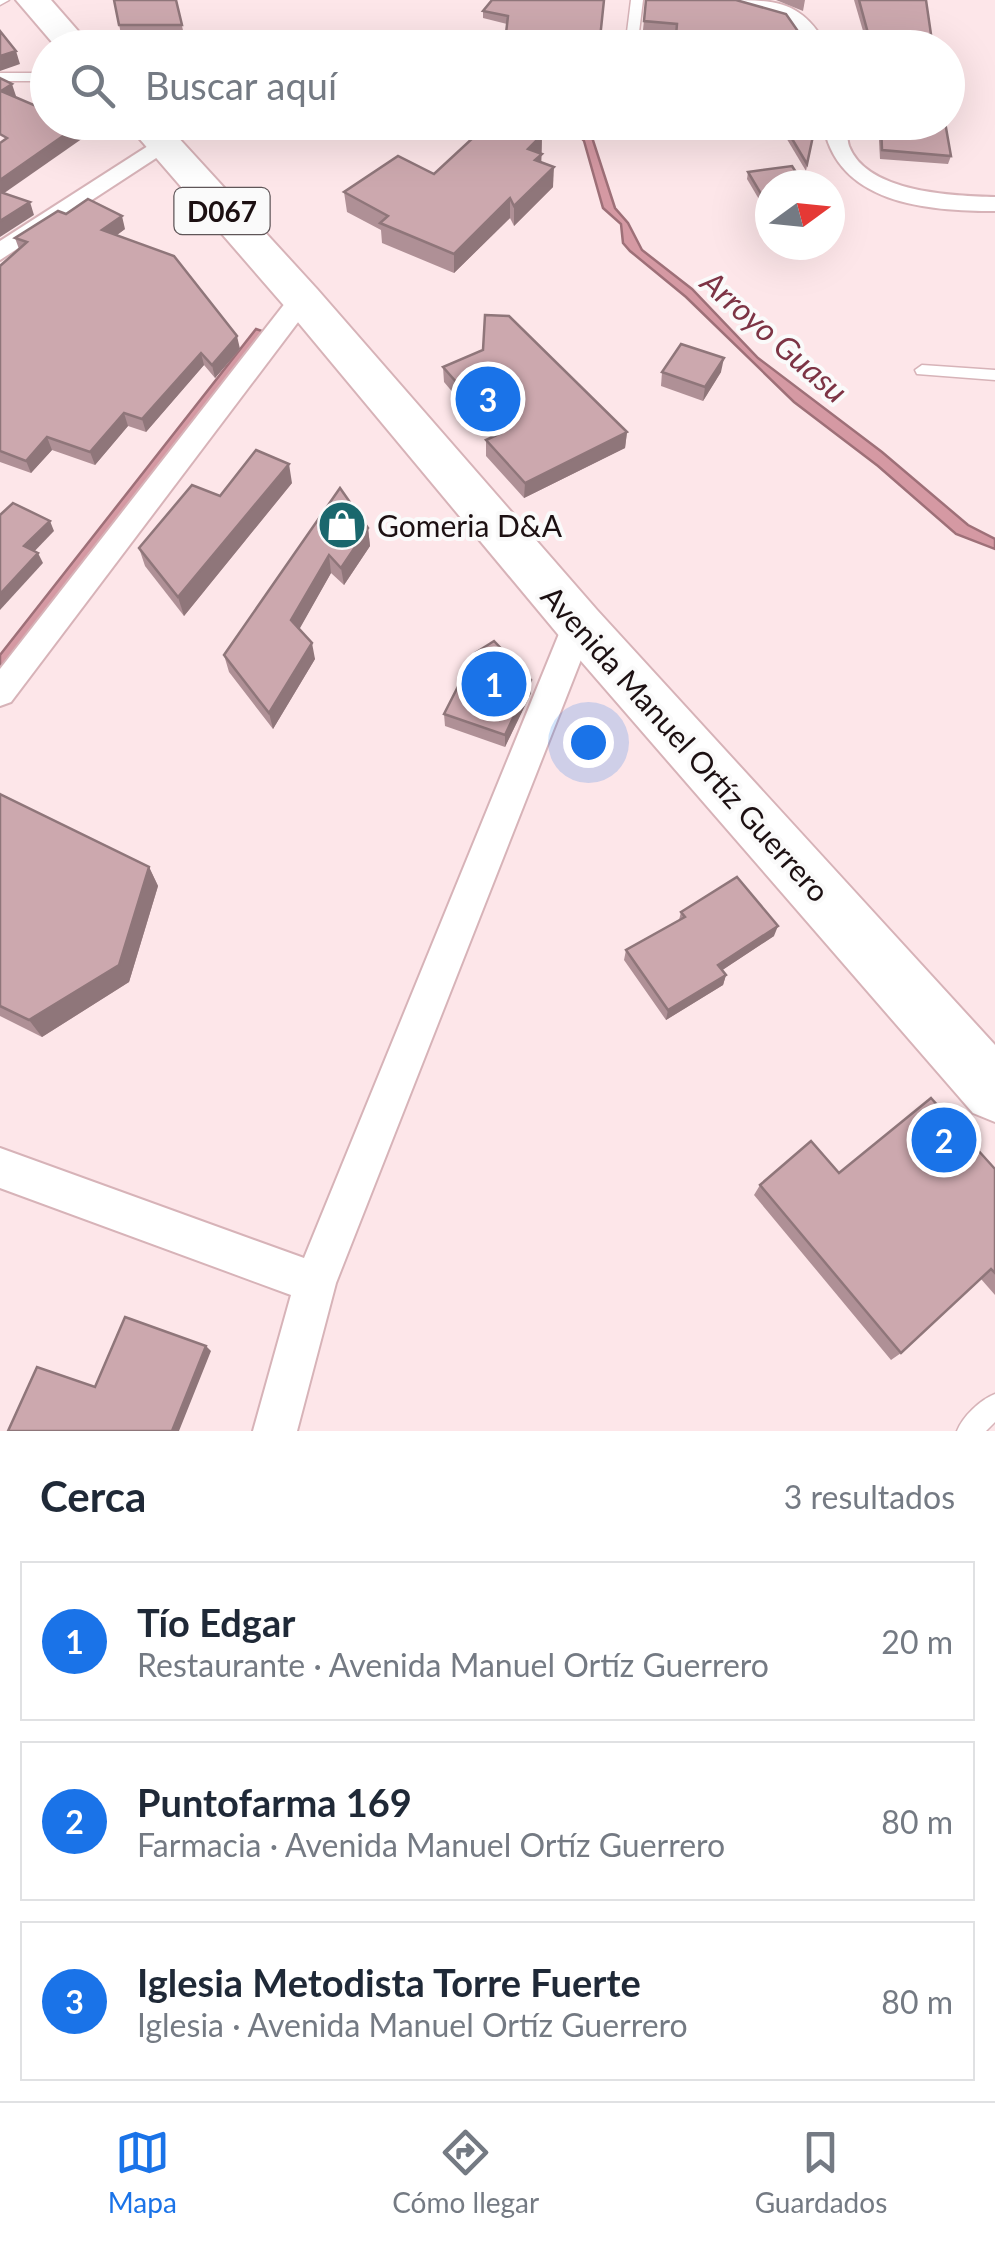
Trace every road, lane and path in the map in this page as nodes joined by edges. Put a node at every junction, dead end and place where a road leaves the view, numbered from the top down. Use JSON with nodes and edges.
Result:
{"nodes":[{"id":1,"x":33,"y":0,"type":"edge"},
{"id":2,"x":637,"y":0,"type":"edge"},
{"id":3,"x":735,"y":0,"type":"edge"},
{"id":4,"x":60,"y":30,"type":"edge"},
{"id":5,"x":633,"y":30,"type":"edge"},
{"id":6,"x":810,"y":30,"type":"edge"},
{"id":7,"x":0,"y":77,"type":"edge"},
{"id":8,"x":30,"y":77,"type":"edge"},
{"id":9,"x":143,"y":140,"type":"edge"},
{"id":10,"x":158,"y":140,"type":"edge"},
{"id":11,"x":835,"y":140,"type":"edge"},
{"id":12,"x":995,"y":204,"type":"edge"},
{"id":13,"x":0,"y":252,"type":"edge"},
{"id":14,"x":302,"y":299,"type":"junction"},
{"id":15,"x":922,"y":370,"type":"dead end"},
{"id":16,"x":995,"y":375,"type":"edge"},
{"id":17,"x":580,"y":624,"type":"junction"},
{"id":18,"x":0,"y":692,"type":"edge"},
{"id":19,"x":990,"y":1076,"type":"edge"},
{"id":20,"x":0,"y":1168,"type":"edge"},
{"id":21,"x":315,"y":1282,"type":"junction"},
{"id":22,"x":995,"y":1406,"type":"edge"},
{"id":23,"x":275,"y":1431,"type":"edge"},
{"id":24,"x":969,"y":1431,"type":"edge"}],
"edges":[{"from":1,"to":4,"type":"main road"},
{"from":2,"to":5,"type":"lane"},
{"from":3,"to":6,"type":"street"},
{"from":7,"to":8,"type":"lane"},
{"from":9,"to":13,"type":"street"},
{"from":10,"to":14,"type":"main road","name":"Avenida Manuel Ortíz Guerrero","number":"D067"},
{"from":11,"to":12,"type":"street"},
{"from":14,"to":17,"type":"main road","name":"Avenida Manuel Ortíz Guerrero","number":"D067"},
{"from":14,"to":18,"type":"street"},
{"from":15,"to":16,"type":"lane"},
{"from":17,"to":19,"type":"main road","name":"Avenida Manuel Ortíz Guerrero","number":"D067"},
{"from":17,"to":21,"type":"street"},
{"from":20,"to":21,"type":"street"},
{"from":21,"to":23,"type":"street"},
{"from":22,"to":24,"type":"lane"}]}
